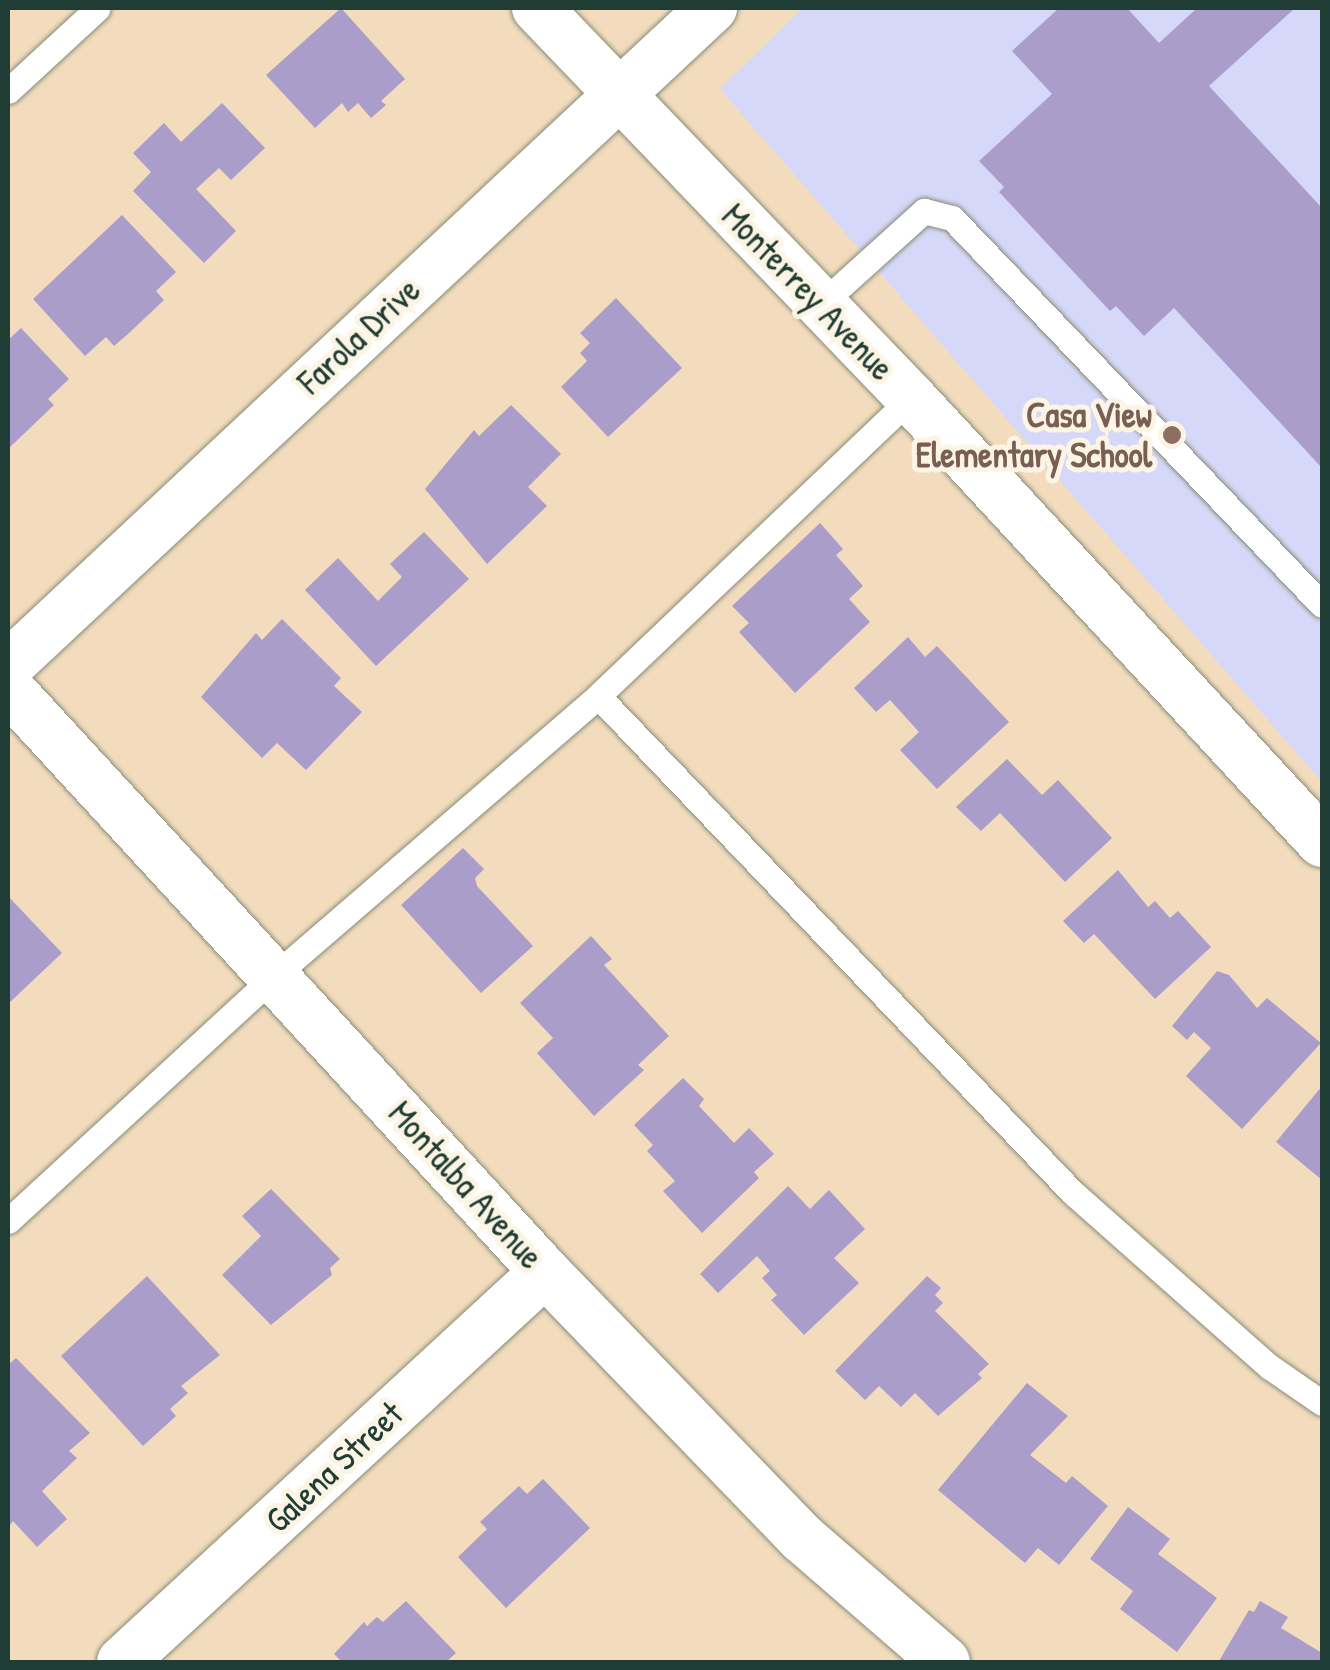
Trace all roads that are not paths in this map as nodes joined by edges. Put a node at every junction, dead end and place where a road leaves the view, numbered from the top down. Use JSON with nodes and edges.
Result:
{"nodes":[{"id":1,"x":98,"y":8,"type":"edge"},
{"id":2,"x":537,"y":8,"type":"edge"},
{"id":3,"x":712,"y":8,"type":"edge"},
{"id":4,"x":8,"y":91,"type":"edge"},
{"id":5,"x":616,"y":95,"type":"junction"},
{"id":6,"x":821,"y":304,"type":"junction"},
{"id":7,"x":911,"y":398,"type":"junction"},
{"id":8,"x":1322,"y":606,"type":"edge"},
{"id":9,"x":8,"y":666,"type":"edge"},
{"id":10,"x":8,"y":688,"type":"edge"},
{"id":11,"x":598,"y":696,"type":"junction"},
{"id":12,"x":1322,"y":842,"type":"edge"},
{"id":13,"x":274,"y":976,"type":"junction"},
{"id":14,"x":8,"y":1221,"type":"edge"},
{"id":15,"x":545,"y":1272,"type":"junction"},
{"id":16,"x":1322,"y":1403,"type":"edge"},
{"id":17,"x":122,"y":1662,"type":"edge"},
{"id":18,"x":945,"y":1662,"type":"edge"}],
"edges":[{"from":1,"to":4,"type":"lane"},
{"from":2,"to":5,"type":"street","name":"Monterrey Avenue"},
{"from":3,"to":5,"type":"street","name":"Farola Drive"},
{"from":5,"to":6,"type":"street","name":"Monterrey Avenue"},
{"from":5,"to":9,"type":"street","name":"Farola Drive"},
{"from":6,"to":7,"type":"street","name":"Monterrey Avenue"},
{"from":6,"to":8,"type":"lane"},
{"from":7,"to":11,"type":"lane"},
{"from":7,"to":12,"type":"street","name":"Monterrey Avenue"},
{"from":10,"to":13,"type":"street","name":"Montalba Avenue"},
{"from":11,"to":13,"type":"lane"},
{"from":11,"to":16,"type":"lane"},
{"from":13,"to":14,"type":"lane"},
{"from":13,"to":15,"type":"street","name":"Montalba Avenue"},
{"from":15,"to":17,"type":"street","name":"Galena Street"},
{"from":15,"to":18,"type":"street","name":"Montalba Avenue"}]}
